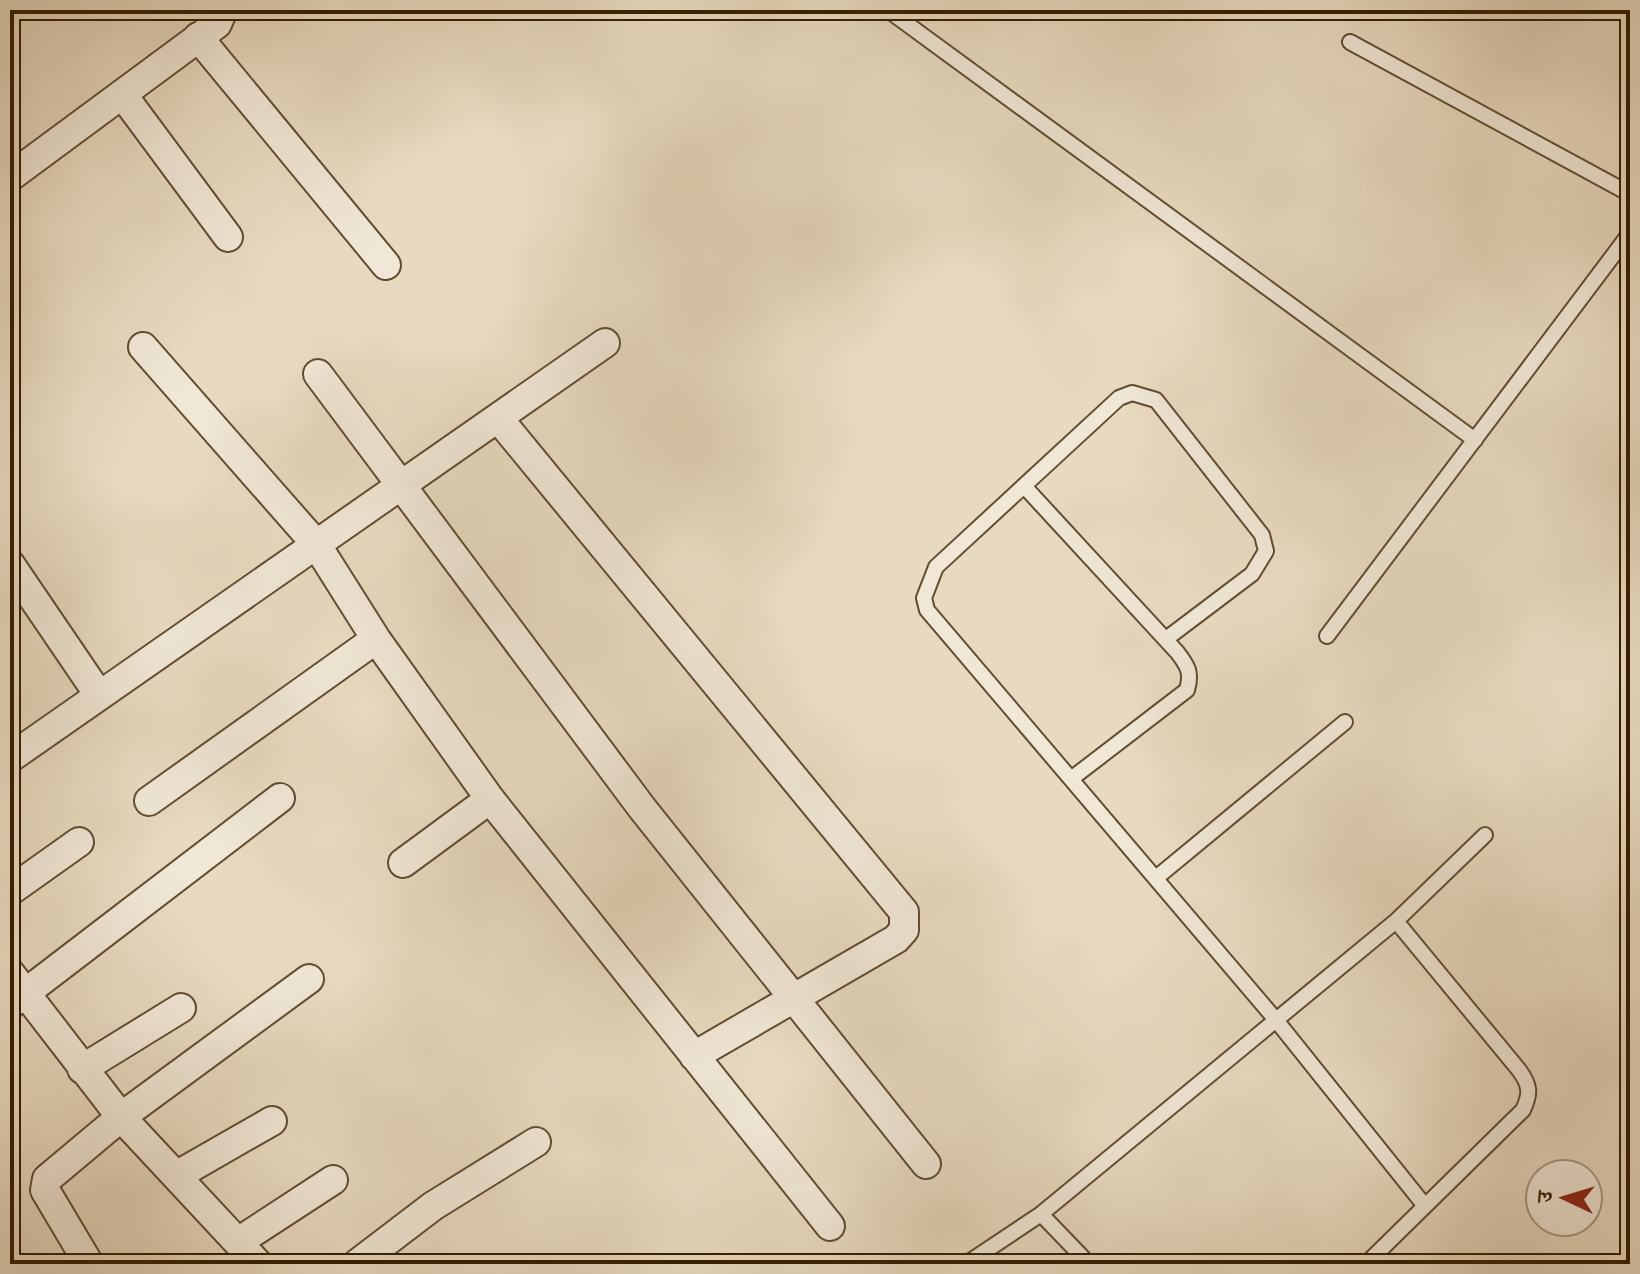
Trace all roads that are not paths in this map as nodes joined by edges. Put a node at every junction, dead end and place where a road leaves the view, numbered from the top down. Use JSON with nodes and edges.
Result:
{"nodes":[{"id":1,"x":223,"y":10,"type":"edge"},
{"id":2,"x":888,"y":10,"type":"edge"},
{"id":3,"x":198,"y":37,"type":"junction"},
{"id":4,"x":1350,"y":42,"type":"dead end"},
{"id":5,"x":122,"y":94,"type":"junction"},
{"id":6,"x":10,"y":177,"type":"edge"},
{"id":7,"x":1630,"y":194,"type":"edge"},
{"id":8,"x":1630,"y":233,"type":"edge"},
{"id":9,"x":228,"y":237,"type":"dead end"},
{"id":10,"x":386,"y":265,"type":"dead end"},
{"id":11,"x":605,"y":343,"type":"dead end"},
{"id":12,"x":143,"y":347,"type":"dead end"},
{"id":13,"x":318,"y":374,"type":"dead end"},
{"id":14,"x":498,"y":418,"type":"junction"},
{"id":15,"x":1475,"y":440,"type":"junction"},
{"id":16,"x":402,"y":484,"type":"junction"},
{"id":17,"x":1024,"y":486,"type":"junction"},
{"id":18,"x":316,"y":544,"type":"junction"},
{"id":19,"x":10,"y":564,"type":"edge"},
{"id":20,"x":1327,"y":636,"type":"dead end"},
{"id":21,"x":376,"y":639,"type":"junction"},
{"id":22,"x":1166,"y":639,"type":"junction"},
{"id":23,"x":99,"y":695,"type":"junction"},
{"id":24,"x":1345,"y":722,"type":"dead end"},
{"id":25,"x":10,"y":758,"type":"edge"},
{"id":26,"x":1071,"y":779,"type":"junction"},
{"id":27,"x":280,"y":798,"type":"dead end"},
{"id":28,"x":490,"y":799,"type":"junction"},
{"id":29,"x":149,"y":801,"type":"dead end"},
{"id":30,"x":1485,"y":835,"type":"dead end"},
{"id":31,"x":79,"y":842,"type":"dead end"},
{"id":32,"x":403,"y":863,"type":"dead end"},
{"id":33,"x":1156,"y":878,"type":"junction"},
{"id":34,"x":10,"y":891,"type":"edge"},
{"id":35,"x":1396,"y":921,"type":"junction"},
{"id":36,"x":309,"y":979,"type":"dead end"},
{"id":37,"x":15,"y":990,"type":"edge"},
{"id":38,"x":794,"y":998,"type":"junction"},
{"id":39,"x":181,"y":1008,"type":"dead end"},
{"id":40,"x":1276,"y":1020,"type":"junction"},
{"id":41,"x":694,"y":1056,"type":"junction"},
{"id":42,"x":82,"y":1069,"type":"junction"},
{"id":43,"x":121,"y":1117,"type":"junction"},
{"id":44,"x":272,"y":1121,"type":"dead end"},
{"id":45,"x":536,"y":1142,"type":"dead end"},
{"id":46,"x":926,"y":1164,"type":"dead end"},
{"id":47,"x":176,"y":1176,"type":"junction"},
{"id":48,"x":333,"y":1180,"type":"dead end"},
{"id":49,"x":1425,"y":1206,"type":"junction"},
{"id":50,"x":1041,"y":1214,"type":"junction"},
{"id":51,"x":830,"y":1226,"type":"dead end"},
{"id":52,"x":238,"y":1242,"type":"junction"},
{"id":53,"x":89,"y":1264,"type":"edge"},
{"id":54,"x":258,"y":1264,"type":"edge"},
{"id":55,"x":357,"y":1264,"type":"edge"},
{"id":56,"x":966,"y":1264,"type":"edge"},
{"id":57,"x":1089,"y":1264,"type":"edge"},
{"id":58,"x":1366,"y":1264,"type":"edge"}],
"edges":[{"from":1,"to":3,"type":"street"},
{"from":2,"to":15,"type":"lane"},
{"from":3,"to":5,"type":"street"},
{"from":3,"to":10,"type":"street"},
{"from":4,"to":7,"type":"lane"},
{"from":5,"to":6,"type":"street"},
{"from":5,"to":9,"type":"street"},
{"from":8,"to":15,"type":"lane"},
{"from":11,"to":14,"type":"street"},
{"from":12,"to":18,"type":"street"},
{"from":13,"to":16,"type":"street"},
{"from":14,"to":16,"type":"street"},
{"from":14,"to":38,"type":"street"},
{"from":15,"to":20,"type":"lane"},
{"from":16,"to":18,"type":"street"},
{"from":16,"to":38,"type":"street"},
{"from":17,"to":22,"type":"lane"},
{"from":17,"to":22,"type":"lane"},
{"from":17,"to":26,"type":"lane"},
{"from":18,"to":21,"type":"street"},
{"from":18,"to":23,"type":"street"},
{"from":19,"to":23,"type":"street"},
{"from":21,"to":28,"type":"street"},
{"from":21,"to":29,"type":"street"},
{"from":22,"to":26,"type":"lane"},
{"from":23,"to":25,"type":"street"},
{"from":24,"to":33,"type":"lane"},
{"from":26,"to":33,"type":"lane"},
{"from":27,"to":37,"type":"street"},
{"from":28,"to":32,"type":"street"},
{"from":28,"to":41,"type":"street"},
{"from":30,"to":35,"type":"lane"},
{"from":31,"to":34,"type":"street"},
{"from":33,"to":40,"type":"lane"},
{"from":35,"to":40,"type":"lane"},
{"from":35,"to":49,"type":"lane"},
{"from":36,"to":43,"type":"street"},
{"from":37,"to":42,"type":"street"},
{"from":38,"to":41,"type":"street"},
{"from":38,"to":46,"type":"street"},
{"from":39,"to":42,"type":"street"},
{"from":40,"to":49,"type":"lane"},
{"from":40,"to":50,"type":"lane"},
{"from":41,"to":51,"type":"street"},
{"from":42,"to":43,"type":"street"},
{"from":43,"to":47,"type":"street"},
{"from":43,"to":53,"type":"street"},
{"from":44,"to":47,"type":"street"},
{"from":45,"to":55,"type":"street"},
{"from":47,"to":52,"type":"street"},
{"from":48,"to":52,"type":"street"},
{"from":49,"to":58,"type":"lane"},
{"from":50,"to":56,"type":"lane"},
{"from":50,"to":57,"type":"lane"},
{"from":52,"to":54,"type":"street"}]}
